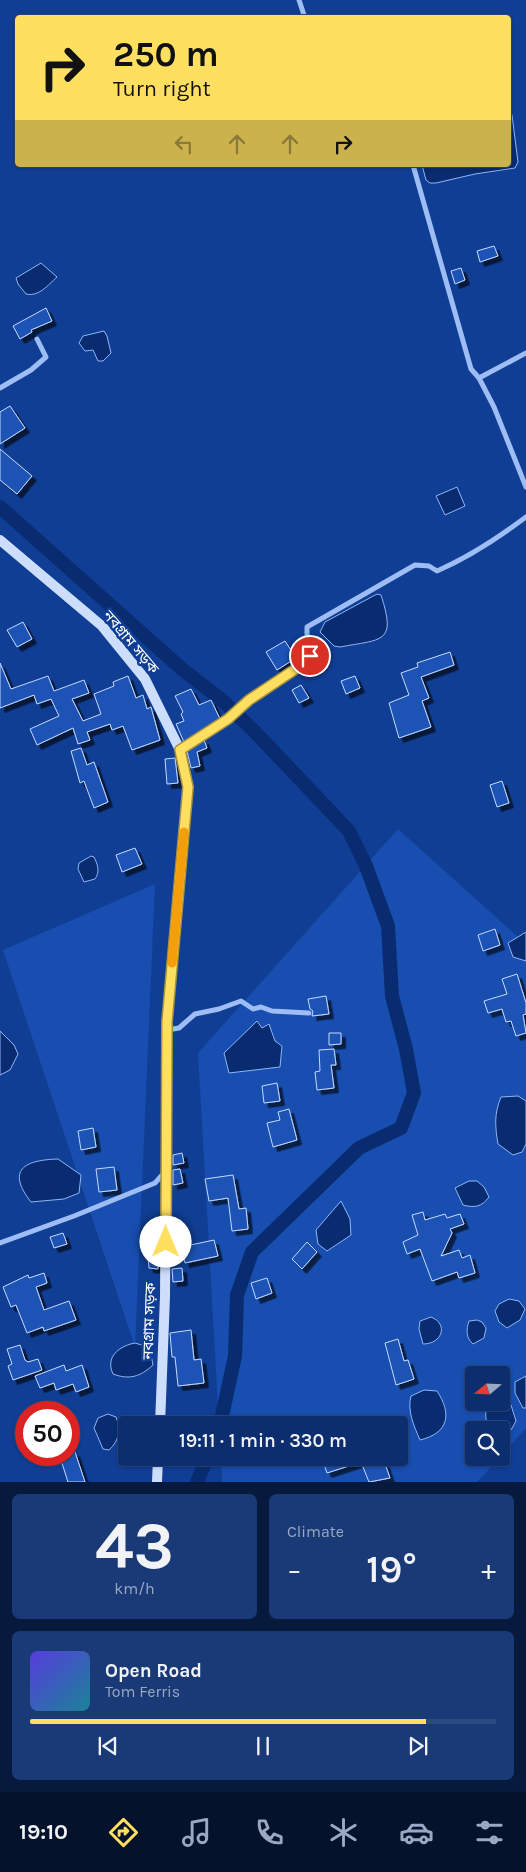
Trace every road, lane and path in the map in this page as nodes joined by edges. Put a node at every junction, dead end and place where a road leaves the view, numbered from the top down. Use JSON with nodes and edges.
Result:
{"nodes":[{"id":1,"x":298,"y":0,"type":"edge"},
{"id":2,"x":304,"y":15,"type":"edge"},
{"id":3,"x":414,"y":167,"type":"edge"},
{"id":4,"x":37,"y":339,"type":"dead end"},
{"id":5,"x":526,"y":353,"type":"edge"},
{"id":6,"x":479,"y":378,"type":"junction"},
{"id":7,"x":0,"y":388,"type":"edge"},
{"id":8,"x":526,"y":487,"type":"edge"},
{"id":9,"x":526,"y":517,"type":"edge"},
{"id":10,"x":0,"y":540,"type":"edge"},
{"id":11,"x":180,"y":750,"type":"junction"},
{"id":12,"x":309,"y":1013,"type":"dead end"},
{"id":13,"x":167,"y":1030,"type":"junction"},
{"id":14,"x":166,"y":1171,"type":"junction"},
{"id":15,"x":0,"y":1243,"type":"edge"},
{"id":16,"x":160,"y":1416,"type":"edge"},
{"id":17,"x":158,"y":1466,"type":"edge"},
{"id":18,"x":157,"y":1482,"type":"edge"}],
"edges":[{"from":1,"to":2,"type":"street"},
{"from":3,"to":6,"type":"street"},
{"from":4,"to":7,"type":"street"},
{"from":5,"to":6,"type":"street"},
{"from":6,"to":8,"type":"street"},
{"from":9,"to":11,"type":"street"},
{"from":10,"to":11,"type":"main road","name":"নবগ্রাম সড়ক"},
{"from":11,"to":13,"type":"main road","name":"নবগ্রাম সড়ক"},
{"from":12,"to":13,"type":"street"},
{"from":13,"to":14,"type":"main road","name":"নবগ্রাম সড়ক"},
{"from":14,"to":15,"type":"street"},
{"from":14,"to":16,"type":"main road","name":"নবগ্রাম সড়ক"},
{"from":17,"to":18,"type":"main road"}]}
